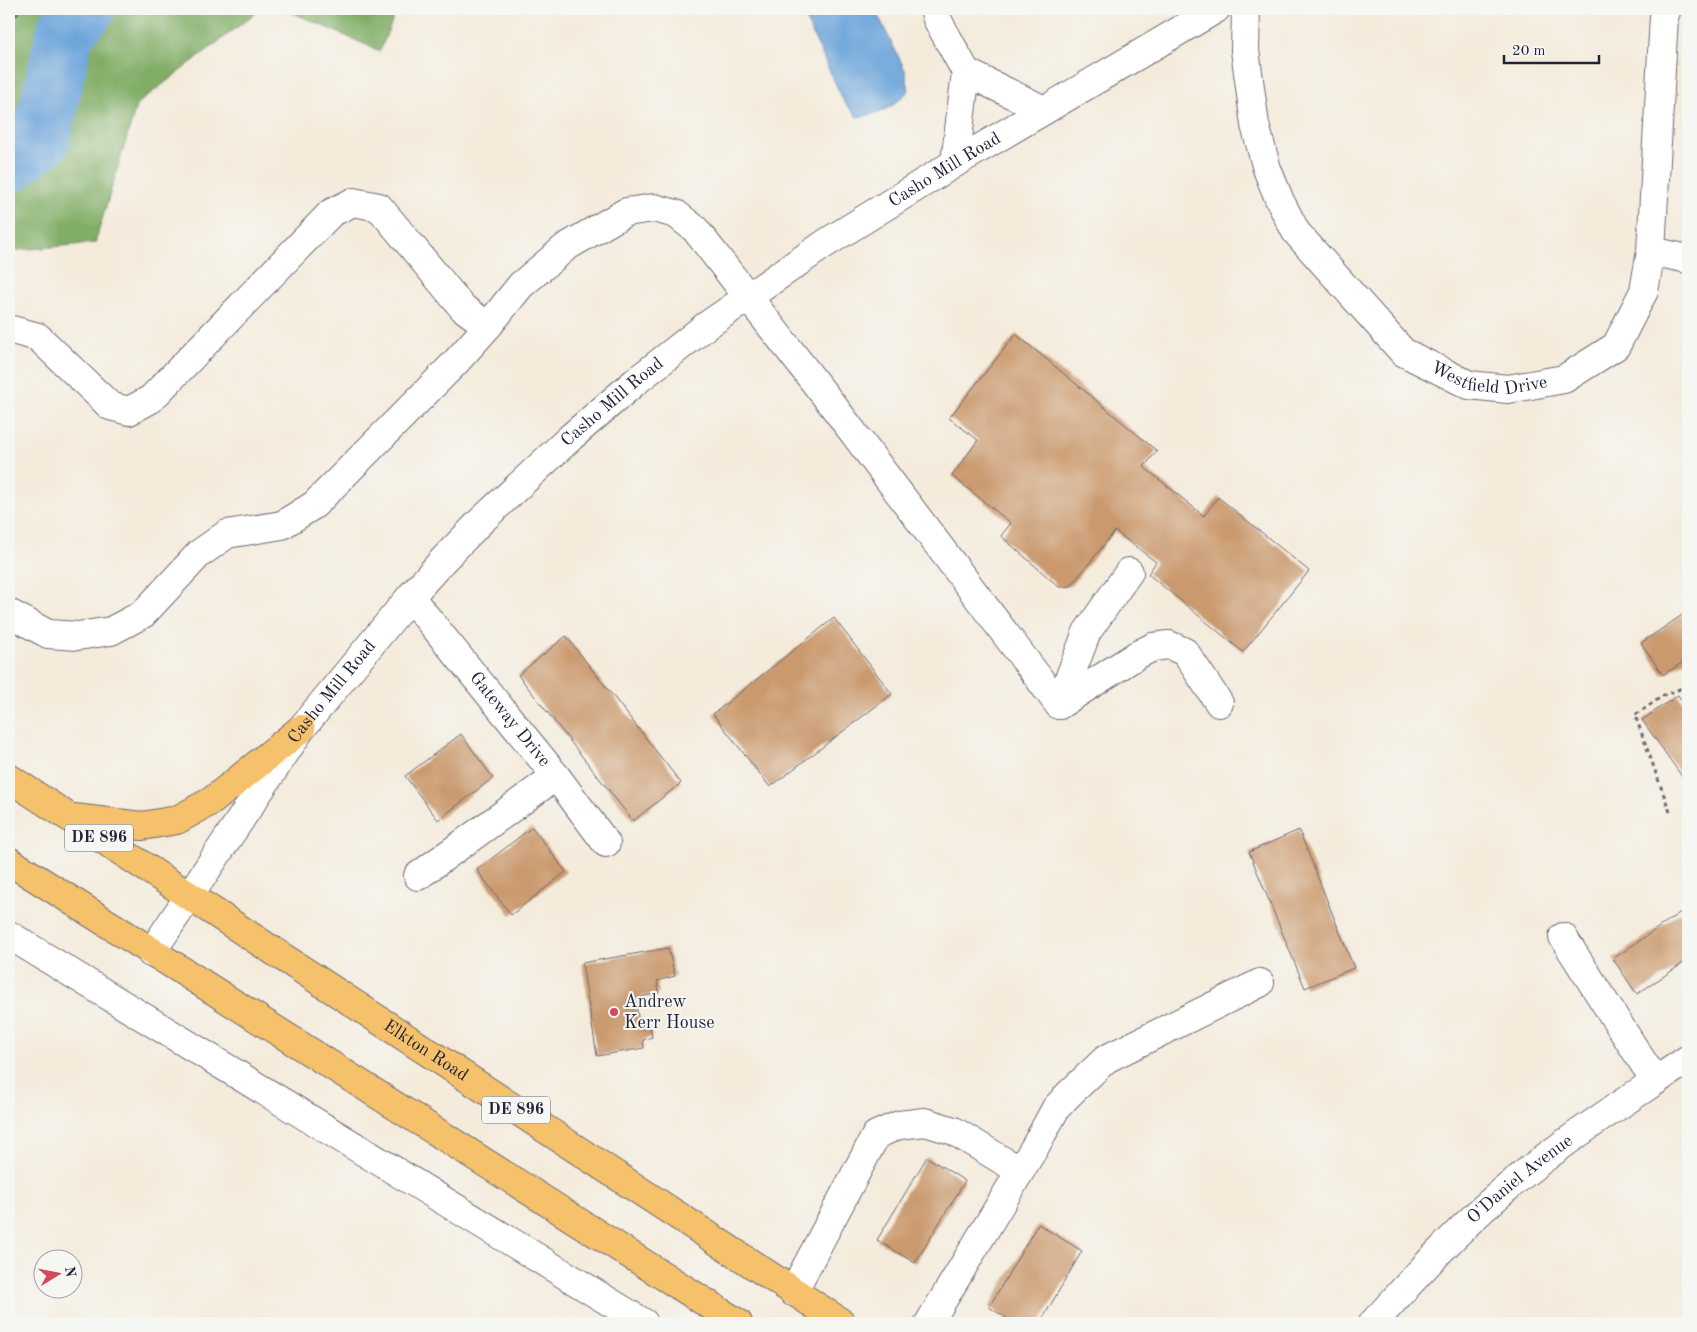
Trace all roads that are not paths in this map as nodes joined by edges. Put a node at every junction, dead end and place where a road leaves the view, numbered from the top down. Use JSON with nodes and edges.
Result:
{"nodes":[{"id":1,"x":934,"y":9,"type":"edge"},
{"id":2,"x":1216,"y":9,"type":"edge"},
{"id":3,"x":1246,"y":9,"type":"edge"},
{"id":4,"x":1667,"y":9,"type":"edge"},
{"id":5,"x":966,"y":72,"type":"junction"},
{"id":6,"x":1044,"y":110,"type":"junction"},
{"id":7,"x":955,"y":163,"type":"junction"},
{"id":8,"x":1651,"y":251,"type":"junction"},
{"id":9,"x":1688,"y":260,"type":"edge"},
{"id":10,"x":748,"y":296,"type":"junction"},
{"id":11,"x":488,"y":326,"type":"junction"},
{"id":12,"x":9,"y":330,"type":"edge"},
{"id":13,"x":1129,"y":572,"type":"dead end"},
{"id":14,"x":410,"y":597,"type":"junction"},
{"id":15,"x":9,"y":614,"type":"edge"},
{"id":16,"x":1219,"y":703,"type":"dead end"},
{"id":17,"x":1059,"y":705,"type":"junction"},
{"id":18,"x":301,"y":729,"type":"junction"},
{"id":19,"x":556,"y":776,"type":"junction"},
{"id":20,"x":9,"y":778,"type":"edge"},
{"id":21,"x":66,"y":816,"type":"junction"},
{"id":22,"x":606,"y":842,"type":"dead end"},
{"id":23,"x":9,"y":861,"type":"edge"},
{"id":24,"x":418,"y":876,"type":"dead end"},
{"id":25,"x":189,"y":897,"type":"junction"},
{"id":26,"x":9,"y":935,"type":"edge"},
{"id":27,"x":1563,"y":937,"type":"dead end"},
{"id":28,"x":151,"y":953,"type":"junction"},
{"id":29,"x":1260,"y":983,"type":"dead end"},
{"id":30,"x":1688,"y":1059,"type":"edge"},
{"id":31,"x":1655,"y":1081,"type":"junction"},
{"id":32,"x":1020,"y":1171,"type":"junction"},
{"id":33,"x":793,"y":1292,"type":"junction"},
{"id":34,"x":644,"y":1323,"type":"edge"},
{"id":35,"x":738,"y":1323,"type":"edge"},
{"id":36,"x":842,"y":1323,"type":"edge"},
{"id":37,"x":929,"y":1323,"type":"edge"},
{"id":38,"x":1373,"y":1323,"type":"edge"}],
"edges":[{"from":1,"to":5,"type":"street"},
{"from":2,"to":6,"type":"street","name":"Casho Mill Road"},
{"from":3,"to":8,"type":"street","name":"Westfield Drive"},
{"from":4,"to":8,"type":"street","name":"Westfield Drive"},
{"from":5,"to":6,"type":"street"},
{"from":5,"to":7,"type":"street"},
{"from":6,"to":7,"type":"street","name":"Casho Mill Road"},
{"from":7,"to":10,"type":"street","name":"Casho Mill Road"},
{"from":8,"to":9,"type":"street"},
{"from":10,"to":11,"type":"street"},
{"from":10,"to":14,"type":"street","name":"Casho Mill Road"},
{"from":10,"to":17,"type":"street"},
{"from":11,"to":12,"type":"street"},
{"from":11,"to":15,"type":"street"},
{"from":13,"to":17,"type":"street"},
{"from":14,"to":18,"type":"street","name":"Casho Mill Road"},
{"from":14,"to":19,"type":"street","name":"Gateway Drive"},
{"from":16,"to":17,"type":"street"},
{"from":18,"to":21,"type":"main road"},
{"from":18,"to":25,"type":"street","name":"Casho Mill Road"},
{"from":19,"to":22,"type":"street","name":"Gateway Drive"},
{"from":19,"to":24,"type":"street"},
{"from":20,"to":21,"type":"main road","name":"Elkton Road","number":"DE 896"},
{"from":21,"to":25,"type":"main road","name":"Elkton Road","number":"DE 896"},
{"from":23,"to":28,"type":"main road"},
{"from":25,"to":28,"type":"street","name":"Casho Mill Road"},
{"from":25,"to":33,"type":"main road","name":"Elkton Road","number":"DE 896"},
{"from":26,"to":34,"type":"street"},
{"from":27,"to":31,"type":"street"},
{"from":28,"to":35,"type":"main road"},
{"from":29,"to":32,"type":"street"},
{"from":30,"to":31,"type":"street","name":"O'Daniel Avenue"},
{"from":31,"to":38,"type":"street","name":"O'Daniel Avenue"},
{"from":32,"to":33,"type":"street"},
{"from":32,"to":37,"type":"street"},
{"from":33,"to":36,"type":"main road","name":"Elkton Road","number":"DE 896"}]}
